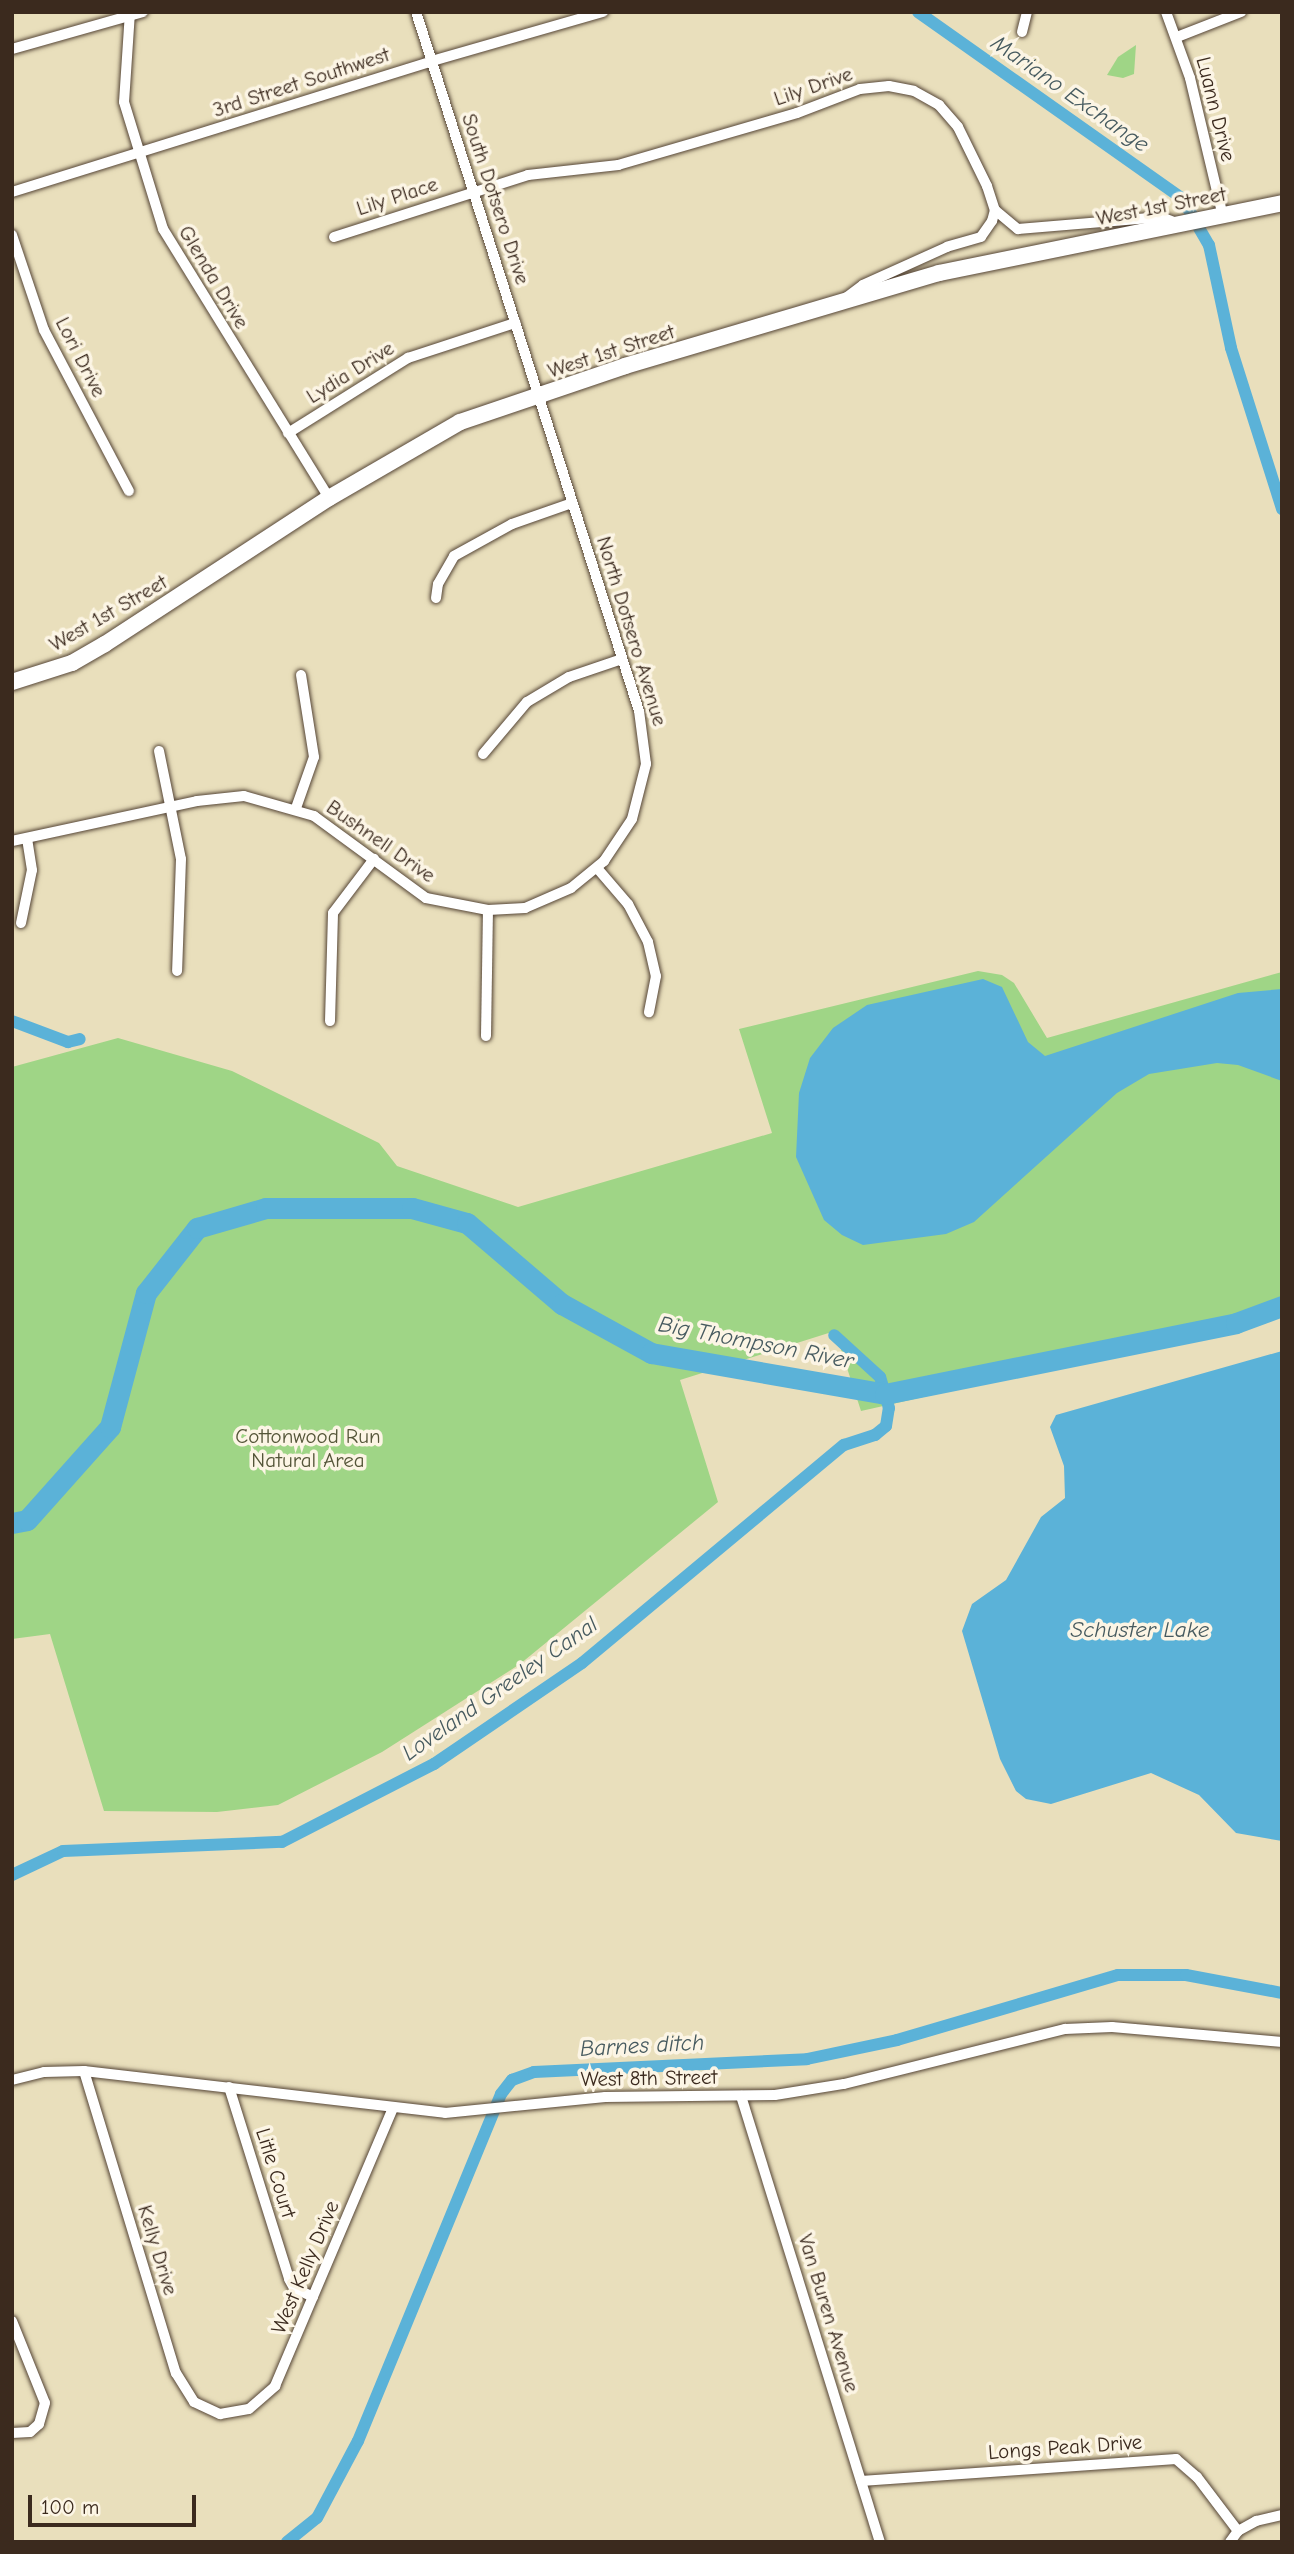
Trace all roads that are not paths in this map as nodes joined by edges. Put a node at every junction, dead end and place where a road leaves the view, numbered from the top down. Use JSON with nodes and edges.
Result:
{"nodes":[{"id":1,"x":143,"y":12,"type":"edge"},
{"id":2,"x":416,"y":12,"type":"edge"},
{"id":3,"x":603,"y":12,"type":"edge"},
{"id":4,"x":1027,"y":12,"type":"edge"},
{"id":5,"x":1166,"y":12,"type":"edge"},
{"id":6,"x":1241,"y":12,"type":"edge"},
{"id":7,"x":130,"y":13,"type":"edge"},
{"id":8,"x":1022,"y":32,"type":"dead end"},
{"id":9,"x":1177,"y":37,"type":"junction"},
{"id":10,"x":12,"y":49,"type":"edge"},
{"id":11,"x":432,"y":61,"type":"junction"},
{"id":12,"x":138,"y":154,"type":"junction"},
{"id":13,"x":12,"y":192,"type":"edge"},
{"id":14,"x":472,"y":193,"type":"junction"},
{"id":15,"x":1282,"y":203,"type":"edge"},
{"id":16,"x":995,"y":210,"type":"junction"},
{"id":17,"x":1223,"y":216,"type":"junction"},
{"id":18,"x":1179,"y":225,"type":"junction"},
{"id":19,"x":12,"y":235,"type":"edge"},
{"id":20,"x":334,"y":237,"type":"dead end"},
{"id":21,"x":834,"y":306,"type":"junction"},
{"id":22,"x":515,"y":323,"type":"junction"},
{"id":23,"x":539,"y":397,"type":"junction"},
{"id":24,"x":288,"y":433,"type":"junction"},
{"id":25,"x":130,"y":491,"type":"dead end"},
{"id":26,"x":329,"y":498,"type":"junction"},
{"id":27,"x":572,"y":503,"type":"junction"},
{"id":28,"x":436,"y":598,"type":"dead end"},
{"id":29,"x":622,"y":659,"type":"junction"},
{"id":30,"x":300,"y":675,"type":"dead end"},
{"id":31,"x":12,"y":682,"type":"edge"},
{"id":32,"x":159,"y":751,"type":"dead end"},
{"id":33,"x":483,"y":754,"type":"dead end"},
{"id":34,"x":169,"y":807,"type":"junction"},
{"id":35,"x":296,"y":808,"type":"junction"},
{"id":36,"x":27,"y":838,"type":"junction"},
{"id":37,"x":12,"y":841,"type":"edge"},
{"id":38,"x":374,"y":859,"type":"junction"},
{"id":39,"x":597,"y":868,"type":"junction"},
{"id":40,"x":488,"y":910,"type":"junction"},
{"id":41,"x":21,"y":923,"type":"dead end"},
{"id":42,"x":177,"y":971,"type":"dead end"},
{"id":43,"x":649,"y":1012,"type":"dead end"},
{"id":44,"x":330,"y":1021,"type":"dead end"},
{"id":45,"x":486,"y":1036,"type":"dead end"},
{"id":46,"x":1282,"y":2042,"type":"edge"},
{"id":47,"x":83,"y":2071,"type":"junction"},
{"id":48,"x":12,"y":2080,"type":"edge"},
{"id":49,"x":229,"y":2087,"type":"junction"},
{"id":50,"x":741,"y":2096,"type":"junction"},
{"id":51,"x":393,"y":2108,"type":"junction"},
{"id":52,"x":313,"y":2297,"type":"junction"},
{"id":53,"x":12,"y":2321,"type":"edge"},
{"id":54,"x":226,"y":2414,"type":"joint"},
{"id":55,"x":12,"y":2433,"type":"edge"},
{"id":56,"x":861,"y":2481,"type":"junction"},
{"id":57,"x":1282,"y":2515,"type":"edge"},
{"id":58,"x":1238,"y":2531,"type":"junction"},
{"id":59,"x":880,"y":2542,"type":"edge"},
{"id":60,"x":1230,"y":2542,"type":"edge"}],
"edges":[{"from":1,"to":7,"type":"street"},
{"from":2,"to":11,"type":"street","name":"South Dotsero Drive"},
{"from":3,"to":11,"type":"street","name":"3rd Street Southwest"},
{"from":4,"to":8,"type":"street"},
{"from":5,"to":9,"type":"street","name":"Luann Drive"},
{"from":6,"to":9,"type":"street"},
{"from":7,"to":10,"type":"street"},
{"from":7,"to":12,"type":"street","name":"Glenda Drive"},
{"from":9,"to":17,"type":"street","name":"Luann Drive"},
{"from":11,"to":12,"type":"street","name":"3rd Street Southwest"},
{"from":11,"to":14,"type":"street","name":"South Dotsero Drive"},
{"from":12,"to":13,"type":"street","name":"3rd Street Southwest"},
{"from":12,"to":24,"type":"street","name":"Glenda Drive"},
{"from":14,"to":16,"type":"street","name":"Lily Drive"},
{"from":14,"to":20,"type":"street","name":"Lily Place"},
{"from":14,"to":22,"type":"street","name":"South Dotsero Drive"},
{"from":15,"to":17,"type":"main road","name":"West 1st Street"},
{"from":16,"to":18,"type":"street"},
{"from":16,"to":21,"type":"street"},
{"from":17,"to":18,"type":"main road","name":"West 1st Street"},
{"from":18,"to":21,"type":"main road","name":"West 1st Street"},
{"from":19,"to":25,"type":"street","name":"Lori Drive"},
{"from":21,"to":23,"type":"main road","name":"West 1st Street"},
{"from":22,"to":23,"type":"street","name":"South Dotsero Drive"},
{"from":22,"to":24,"type":"street","name":"Lydia Drive"},
{"from":23,"to":26,"type":"main road","name":"West 1st Street"},
{"from":23,"to":27,"type":"street","name":"North Dotsero Avenue"},
{"from":24,"to":26,"type":"street","name":"Glenda Drive"},
{"from":26,"to":31,"type":"main road","name":"West 1st Street"},
{"from":27,"to":28,"type":"street"},
{"from":27,"to":29,"type":"street","name":"North Dotsero Avenue"},
{"from":29,"to":33,"type":"street"},
{"from":29,"to":39,"type":"street","name":"North Dotsero Avenue"},
{"from":30,"to":35,"type":"street"},
{"from":32,"to":34,"type":"street"},
{"from":34,"to":35,"type":"street","name":"Bushnell Drive"},
{"from":34,"to":36,"type":"street","name":"Bushnell Drive"},
{"from":34,"to":42,"type":"street"},
{"from":35,"to":38,"type":"street","name":"Bushnell Drive"},
{"from":36,"to":37,"type":"street","name":"Bushnell Drive"},
{"from":36,"to":41,"type":"street"},
{"from":38,"to":40,"type":"street","name":"Bushnell Drive"},
{"from":38,"to":44,"type":"street"},
{"from":39,"to":40,"type":"street","name":"Bushnell Drive"},
{"from":39,"to":43,"type":"street"},
{"from":40,"to":45,"type":"street"},
{"from":46,"to":50,"type":"street","name":"West 8th Street"},
{"from":47,"to":48,"type":"street","name":"West 8th Street"},
{"from":47,"to":49,"type":"street","name":"West 8th Street"},
{"from":47,"to":54,"type":"street","name":"Kelly Drive"},
{"from":49,"to":51,"type":"street","name":"West 8th Street"},
{"from":49,"to":52,"type":"street","name":"Litle Court"},
{"from":50,"to":51,"type":"street","name":"West 8th Street"},
{"from":50,"to":56,"type":"street","name":"Van Buren Avenue"},
{"from":51,"to":52,"type":"street","name":"West Kelly Drive"},
{"from":52,"to":54,"type":"street","name":"West Kelly Drive"},
{"from":53,"to":55,"type":"street"},
{"from":56,"to":58,"type":"street","name":"Longs Peak Drive"},
{"from":56,"to":59,"type":"street","name":"Van Buren Avenue"},
{"from":57,"to":58,"type":"street"},
{"from":58,"to":60,"type":"street"}]}
